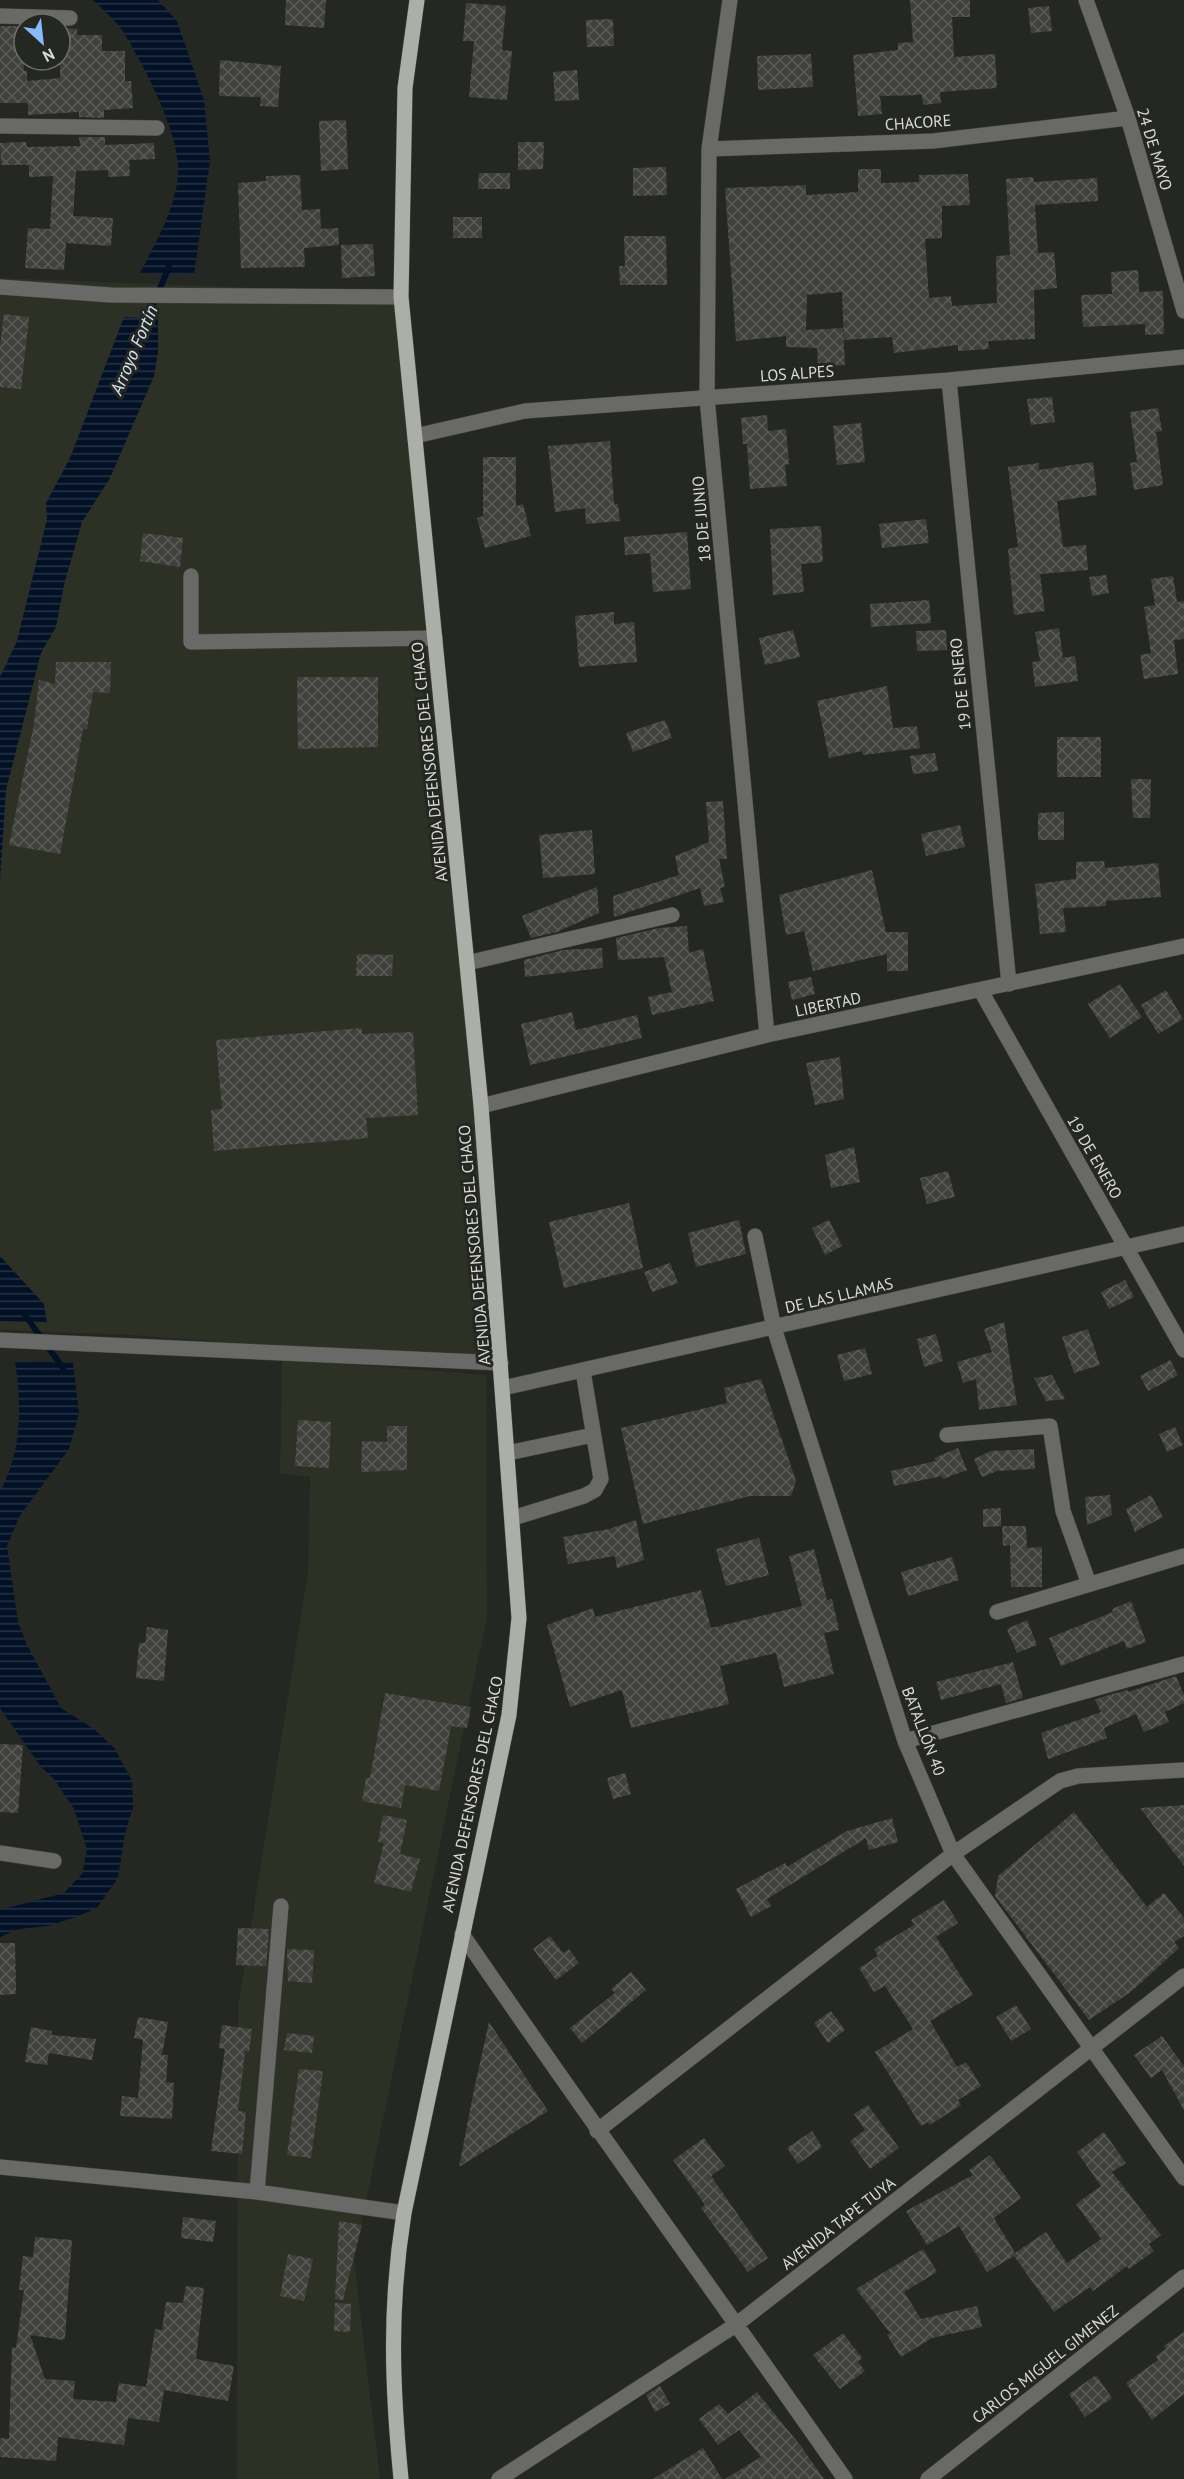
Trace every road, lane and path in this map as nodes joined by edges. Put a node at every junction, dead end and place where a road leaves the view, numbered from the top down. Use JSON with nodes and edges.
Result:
{"nodes":[{"id":1,"x":417,"y":0,"type":"edge"},
{"id":2,"x":730,"y":0,"type":"edge"},
{"id":3,"x":1086,"y":0,"type":"edge"},
{"id":4,"x":1128,"y":118,"type":"junction"},
{"id":5,"x":0,"y":126,"type":"edge"},
{"id":6,"x":157,"y":128,"type":"dead end"},
{"id":7,"x":709,"y":149,"type":"junction"},
{"id":8,"x":0,"y":287,"type":"edge"},
{"id":9,"x":401,"y":297,"type":"junction"},
{"id":10,"x":1184,"y":311,"type":"edge"},
{"id":11,"x":1184,"y":357,"type":"edge"},
{"id":12,"x":949,"y":380,"type":"junction"},
{"id":13,"x":707,"y":398,"type":"junction"},
{"id":14,"x":415,"y":436,"type":"junction"},
{"id":15,"x":191,"y":576,"type":"dead end"},
{"id":16,"x":435,"y":638,"type":"junction"},
{"id":17,"x":672,"y":915,"type":"dead end"},
{"id":18,"x":1184,"y":946,"type":"edge"},
{"id":19,"x":467,"y":963,"type":"junction"},
{"id":20,"x":1009,"y":984,"type":"junction"},
{"id":21,"x":981,"y":991,"type":"junction"},
{"id":22,"x":767,"y":1035,"type":"junction"},
{"id":23,"x":481,"y":1106,"type":"junction"},
{"id":24,"x":1184,"y":1234,"type":"edge"},
{"id":25,"x":755,"y":1236,"type":"dead end"},
{"id":26,"x":1126,"y":1247,"type":"junction"},
{"id":27,"x":774,"y":1328,"type":"junction"},
{"id":28,"x":0,"y":1340,"type":"edge"},
{"id":29,"x":1184,"y":1350,"type":"edge"},
{"id":30,"x":501,"y":1363,"type":"junction"},
{"id":31,"x":583,"y":1371,"type":"junction"},
{"id":32,"x":503,"y":1388,"type":"junction"},
{"id":33,"x":593,"y":1435,"type":"junction"},
{"id":34,"x":947,"y":1435,"type":"dead end"},
{"id":35,"x":508,"y":1453,"type":"junction"},
{"id":36,"x":513,"y":1518,"type":"junction"},
{"id":37,"x":1184,"y":1556,"type":"edge"},
{"id":38,"x":1089,"y":1584,"type":"junction"},
{"id":39,"x":997,"y":1612,"type":"dead end"},
{"id":40,"x":1184,"y":1664,"type":"edge"},
{"id":41,"x":906,"y":1742,"type":"junction"},
{"id":42,"x":1184,"y":1770,"type":"edge"},
{"id":43,"x":0,"y":1853,"type":"edge"},
{"id":44,"x":953,"y":1854,"type":"junction"},
{"id":45,"x":54,"y":1861,"type":"dead end"},
{"id":46,"x":281,"y":1906,"type":"dead end"},
{"id":47,"x":462,"y":1934,"type":"junction"},
{"id":48,"x":1184,"y":1976,"type":"edge"},
{"id":49,"x":1092,"y":2048,"type":"junction"},
{"id":50,"x":597,"y":2131,"type":"junction"},
{"id":51,"x":0,"y":2167,"type":"edge"},
{"id":52,"x":1184,"y":2178,"type":"edge"},
{"id":53,"x":257,"y":2193,"type":"junction"},
{"id":54,"x":404,"y":2213,"type":"junction"},
{"id":55,"x":1184,"y":2277,"type":"edge"},
{"id":56,"x":737,"y":2324,"type":"junction"},
{"id":57,"x":401,"y":2479,"type":"edge"},
{"id":58,"x":499,"y":2479,"type":"edge"},
{"id":59,"x":845,"y":2479,"type":"edge"},
{"id":60,"x":928,"y":2479,"type":"edge"}],
"edges":[{"from":1,"to":9,"type":"main road","name":"AVENIDA DEFENSORES DEL CHACO"},
{"from":2,"to":7,"type":"street","name":"18 DE JUNIO"},
{"from":3,"to":4,"type":"street","name":"24 DE MAYO"},
{"from":4,"to":7,"type":"street","name":"CHACORE"},
{"from":4,"to":10,"type":"street","name":"24 DE MAYO"},
{"from":5,"to":6,"type":"street"},
{"from":7,"to":13,"type":"street","name":"18 DE JUNIO"},
{"from":8,"to":9,"type":"street"},
{"from":9,"to":14,"type":"main road","name":"AVENIDA DEFENSORES DEL CHACO"},
{"from":11,"to":12,"type":"street","name":"LOS ALPES"},
{"from":12,"to":13,"type":"street","name":"LOS ALPES"},
{"from":12,"to":20,"type":"street","name":"19 DE ENERO"},
{"from":13,"to":14,"type":"street","name":"LOS ALPES"},
{"from":13,"to":22,"type":"street","name":"18 DE JUNIO"},
{"from":14,"to":16,"type":"main road","name":"AVENIDA DEFENSORES DEL CHACO"},
{"from":15,"to":16,"type":"street"},
{"from":16,"to":19,"type":"main road","name":"AVENIDA DEFENSORES DEL CHACO"},
{"from":17,"to":19,"type":"street"},
{"from":18,"to":20,"type":"street","name":"LIBERTAD"},
{"from":19,"to":23,"type":"main road","name":"AVENIDA DEFENSORES DEL CHACO"},
{"from":20,"to":21,"type":"street","name":"LIBERTAD"},
{"from":21,"to":22,"type":"street","name":"LIBERTAD"},
{"from":21,"to":26,"type":"street","name":"19 DE ENERO"},
{"from":22,"to":23,"type":"street","name":"LIBERTAD"},
{"from":23,"to":30,"type":"main road","name":"AVENIDA DEFENSORES DEL CHACO"},
{"from":24,"to":26,"type":"street","name":"DE LAS LLAMAS"},
{"from":25,"to":27,"type":"street","name":"BATALLÓN 40"},
{"from":26,"to":27,"type":"street","name":"DE LAS LLAMAS"},
{"from":26,"to":29,"type":"street","name":"19 DE ENERO"},
{"from":27,"to":31,"type":"street","name":"DE LAS LLAMAS"},
{"from":27,"to":41,"type":"street","name":"BATALLÓN 40"},
{"from":28,"to":30,"type":"street"},
{"from":30,"to":32,"type":"main road","name":"AVENIDA DEFENSORES DEL CHACO"},
{"from":31,"to":32,"type":"street","name":"DE LAS LLAMAS"},
{"from":31,"to":33,"type":"street"},
{"from":32,"to":35,"type":"main road","name":"AVENIDA DEFENSORES DEL CHACO"},
{"from":33,"to":35,"type":"street"},
{"from":33,"to":36,"type":"street"},
{"from":34,"to":38,"type":"street"},
{"from":35,"to":36,"type":"main road","name":"AVENIDA DEFENSORES DEL CHACO"},
{"from":36,"to":47,"type":"main road","name":"AVENIDA DEFENSORES DEL CHACO"},
{"from":37,"to":38,"type":"street"},
{"from":38,"to":39,"type":"street"},
{"from":40,"to":41,"type":"street"},
{"from":41,"to":44,"type":"street","name":"BATALLÓN 40"},
{"from":42,"to":44,"type":"street"},
{"from":43,"to":45,"type":"street"},
{"from":44,"to":49,"type":"street","name":"BATALLÓN 40"},
{"from":44,"to":50,"type":"street"},
{"from":46,"to":53,"type":"street"},
{"from":47,"to":50,"type":"street"},
{"from":47,"to":54,"type":"main road","name":"AVENIDA DEFENSORES DEL CHACO"},
{"from":48,"to":49,"type":"street","name":"AVENIDA TAPE TUYA"},
{"from":49,"to":52,"type":"street","name":"BATALLÓN 40"},
{"from":49,"to":56,"type":"street","name":"AVENIDA TAPE TUYA"},
{"from":50,"to":56,"type":"street"},
{"from":51,"to":53,"type":"street"},
{"from":53,"to":54,"type":"street"},
{"from":54,"to":57,"type":"main road","name":"AVENIDA DEFENSORES DEL CHACO"},
{"from":55,"to":60,"type":"street","name":"CARLOS MIGUEL GIMENEZ"},
{"from":56,"to":58,"type":"street","name":"AVENIDA TAPE TUYA"},
{"from":56,"to":59,"type":"street"}]}
